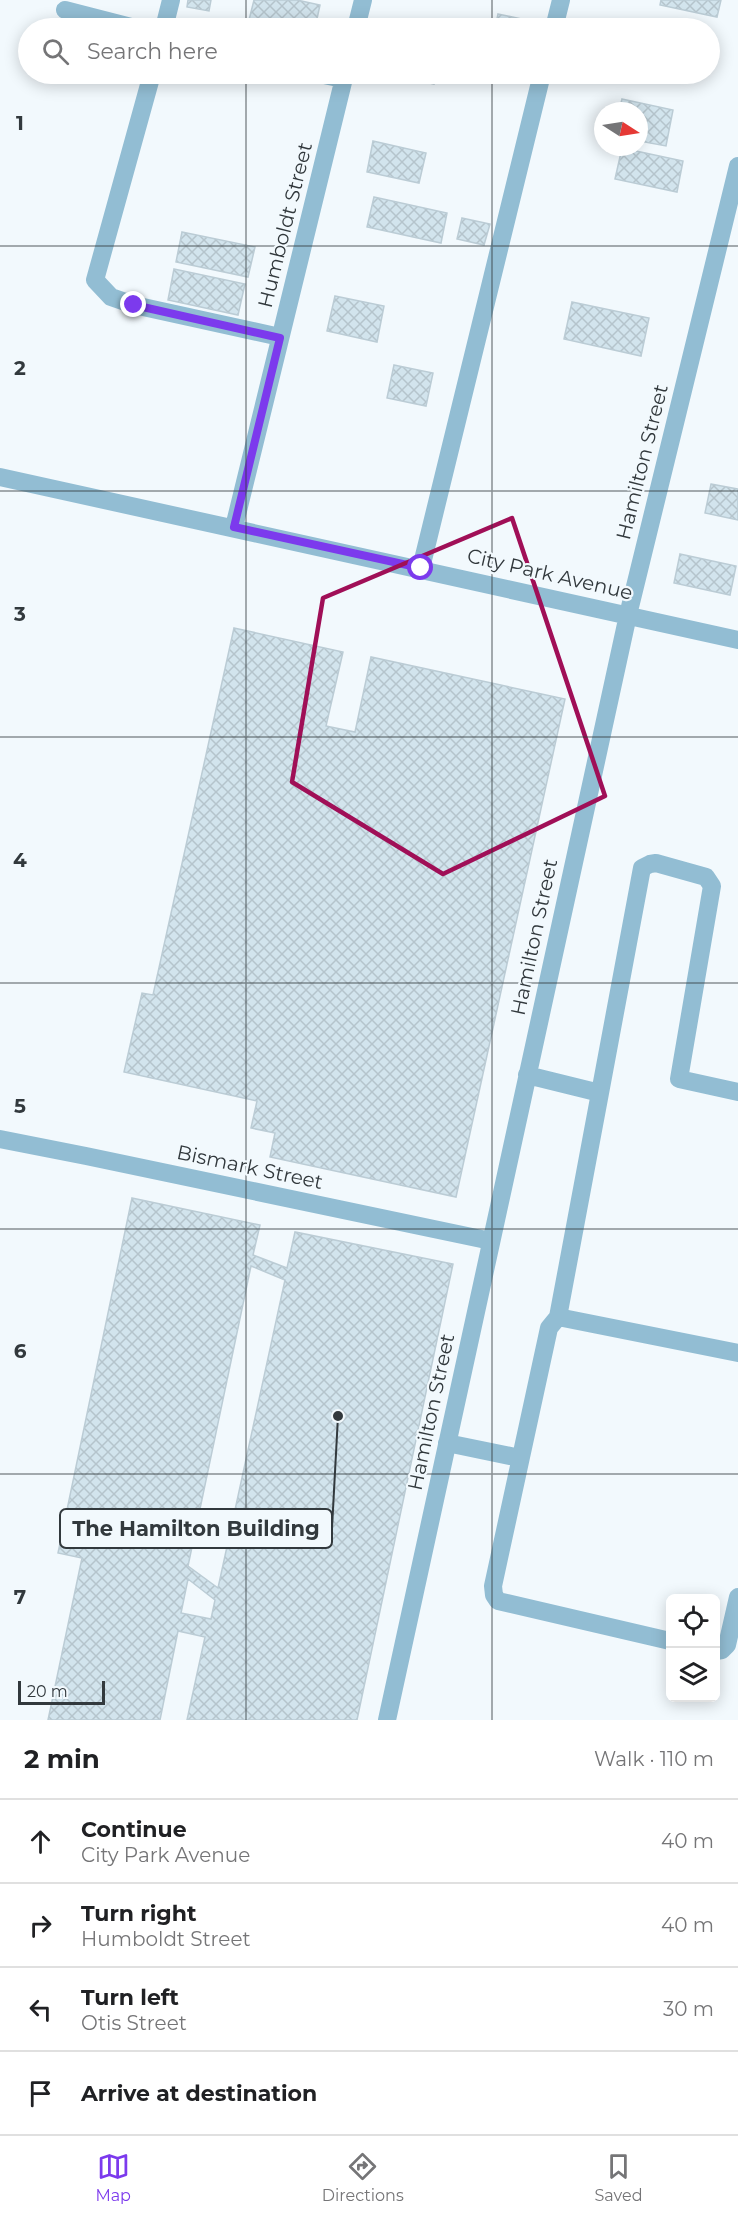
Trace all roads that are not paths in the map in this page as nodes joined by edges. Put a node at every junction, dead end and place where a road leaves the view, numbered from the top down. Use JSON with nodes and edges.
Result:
{"nodes":[{"id":1,"x":171,"y":0,"type":"edge"},
{"id":2,"x":363,"y":0,"type":"edge"},
{"id":3,"x":561,"y":0,"type":"edge"},
{"id":4,"x":65,"y":10,"type":"dead end"},
{"id":5,"x":96,"y":18,"type":"edge"},
{"id":6,"x":166,"y":18,"type":"edge"},
{"id":7,"x":358,"y":18,"type":"edge"},
{"id":8,"x":556,"y":18,"type":"edge"},
{"id":9,"x":149,"y":84,"type":"edge"},
{"id":10,"x":342,"y":84,"type":"edge"},
{"id":11,"x":541,"y":84,"type":"edge"},
{"id":12,"x":738,"y":166,"type":"edge"},
{"id":13,"x":280,"y":338,"type":"junction"},
{"id":14,"x":0,"y":477,"type":"edge"},
{"id":15,"x":234,"y":527,"type":"junction"},
{"id":16,"x":421,"y":568,"type":"junction"},
{"id":17,"x":628,"y":615,"type":"junction"},
{"id":18,"x":738,"y":640,"type":"edge"},
{"id":19,"x":527,"y":1075,"type":"junction"},
{"id":20,"x":738,"y":1092,"type":"edge"},
{"id":21,"x":600,"y":1093,"type":"junction"},
{"id":22,"x":0,"y":1139,"type":"edge"},
{"id":23,"x":491,"y":1241,"type":"junction"},
{"id":24,"x":558,"y":1317,"type":"junction"},
{"id":25,"x":738,"y":1353,"type":"edge"},
{"id":26,"x":447,"y":1443,"type":"junction"},
{"id":27,"x":520,"y":1458,"type":"junction"},
{"id":28,"x":738,"y":1597,"type":"edge"},
{"id":29,"x":666,"y":1640,"type":"edge"},
{"id":30,"x":720,"y":1650,"type":"edge"},
{"id":31,"x":387,"y":1720,"type":"edge"}],
"edges":[{"from":1,"to":6,"type":"street"},
{"from":2,"to":7,"type":"street"},
{"from":3,"to":8,"type":"street"},
{"from":4,"to":5,"type":"street"},
{"from":9,"to":13,"type":"street"},
{"from":10,"to":13,"type":"street","name":"Humboldt Street"},
{"from":11,"to":16,"type":"street"},
{"from":12,"to":17,"type":"street","name":"Hamilton Street"},
{"from":13,"to":15,"type":"street","name":"Humboldt Street"},
{"from":14,"to":15,"type":"street","name":"City Park Avenue"},
{"from":15,"to":16,"type":"street","name":"City Park Avenue"},
{"from":16,"to":17,"type":"street","name":"City Park Avenue"},
{"from":17,"to":18,"type":"street","name":"City Park Avenue"},
{"from":17,"to":19,"type":"street","name":"Hamilton Street"},
{"from":19,"to":21,"type":"street"},
{"from":19,"to":23,"type":"street","name":"Hamilton Street"},
{"from":20,"to":21,"type":"street"},
{"from":21,"to":24,"type":"street"},
{"from":22,"to":23,"type":"street","name":"Bismark Street"},
{"from":23,"to":26,"type":"street","name":"Hamilton Street"},
{"from":24,"to":25,"type":"street"},
{"from":24,"to":27,"type":"street"},
{"from":26,"to":27,"type":"street"},
{"from":26,"to":31,"type":"street","name":"Hamilton Street"},
{"from":27,"to":29,"type":"street"},
{"from":28,"to":30,"type":"street"}]}
